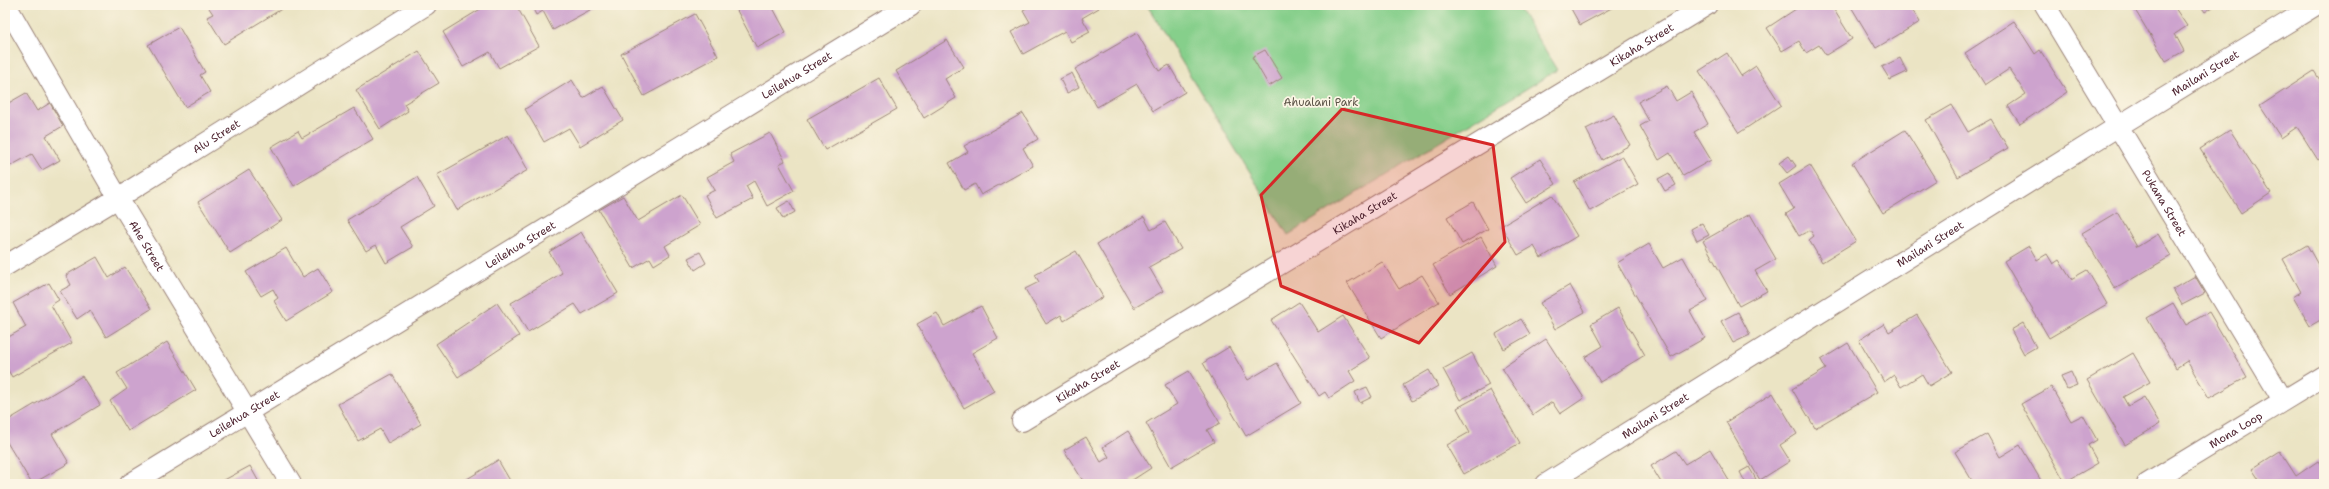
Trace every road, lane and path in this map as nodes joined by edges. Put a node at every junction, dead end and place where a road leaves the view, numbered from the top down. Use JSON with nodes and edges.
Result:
{"nodes":[{"id":1,"x":6,"y":5,"type":"edge"},
{"id":2,"x":426,"y":5,"type":"edge"},
{"id":3,"x":911,"y":5,"type":"edge"},
{"id":4,"x":1707,"y":5,"type":"edge"},
{"id":5,"x":2045,"y":5,"type":"edge"},
{"id":6,"x":2316,"y":5,"type":"edge"},
{"id":7,"x":2117,"y":127,"type":"junction"},
{"id":8,"x":118,"y":198,"type":"junction"},
{"id":9,"x":5,"y":266,"type":"edge"},
{"id":10,"x":2324,"y":376,"type":"edge"},
{"id":11,"x":2283,"y":400,"type":"junction"},
{"id":12,"x":249,"y":412,"type":"junction"},
{"id":13,"x":1022,"y":421,"type":"dead end"},
{"id":14,"x":130,"y":484,"type":"edge"},
{"id":15,"x":291,"y":484,"type":"edge"},
{"id":16,"x":1546,"y":484,"type":"edge"},
{"id":17,"x":2147,"y":484,"type":"edge"}],
"edges":[{"from":1,"to":8,"type":"street","name":"Ahe Street"},
{"from":2,"to":8,"type":"street","name":"Alu Street"},
{"from":3,"to":12,"type":"street","name":"Leilehua Street"},
{"from":4,"to":13,"type":"street","name":"Kikaha Street"},
{"from":5,"to":7,"type":"street","name":"Pukana Street"},
{"from":6,"to":7,"type":"street","name":"Mailani Street"},
{"from":7,"to":11,"type":"street","name":"Pukana Street"},
{"from":7,"to":16,"type":"street","name":"Mailani Street"},
{"from":8,"to":9,"type":"street","name":"Alu Street"},
{"from":8,"to":12,"type":"street","name":"Ahe Street"},
{"from":10,"to":11,"type":"street","name":"Mona Loop"},
{"from":11,"to":17,"type":"street","name":"Mona Loop"},
{"from":12,"to":14,"type":"street","name":"Leilehua Street"},
{"from":12,"to":15,"type":"street","name":"Ahe Street"}]}
